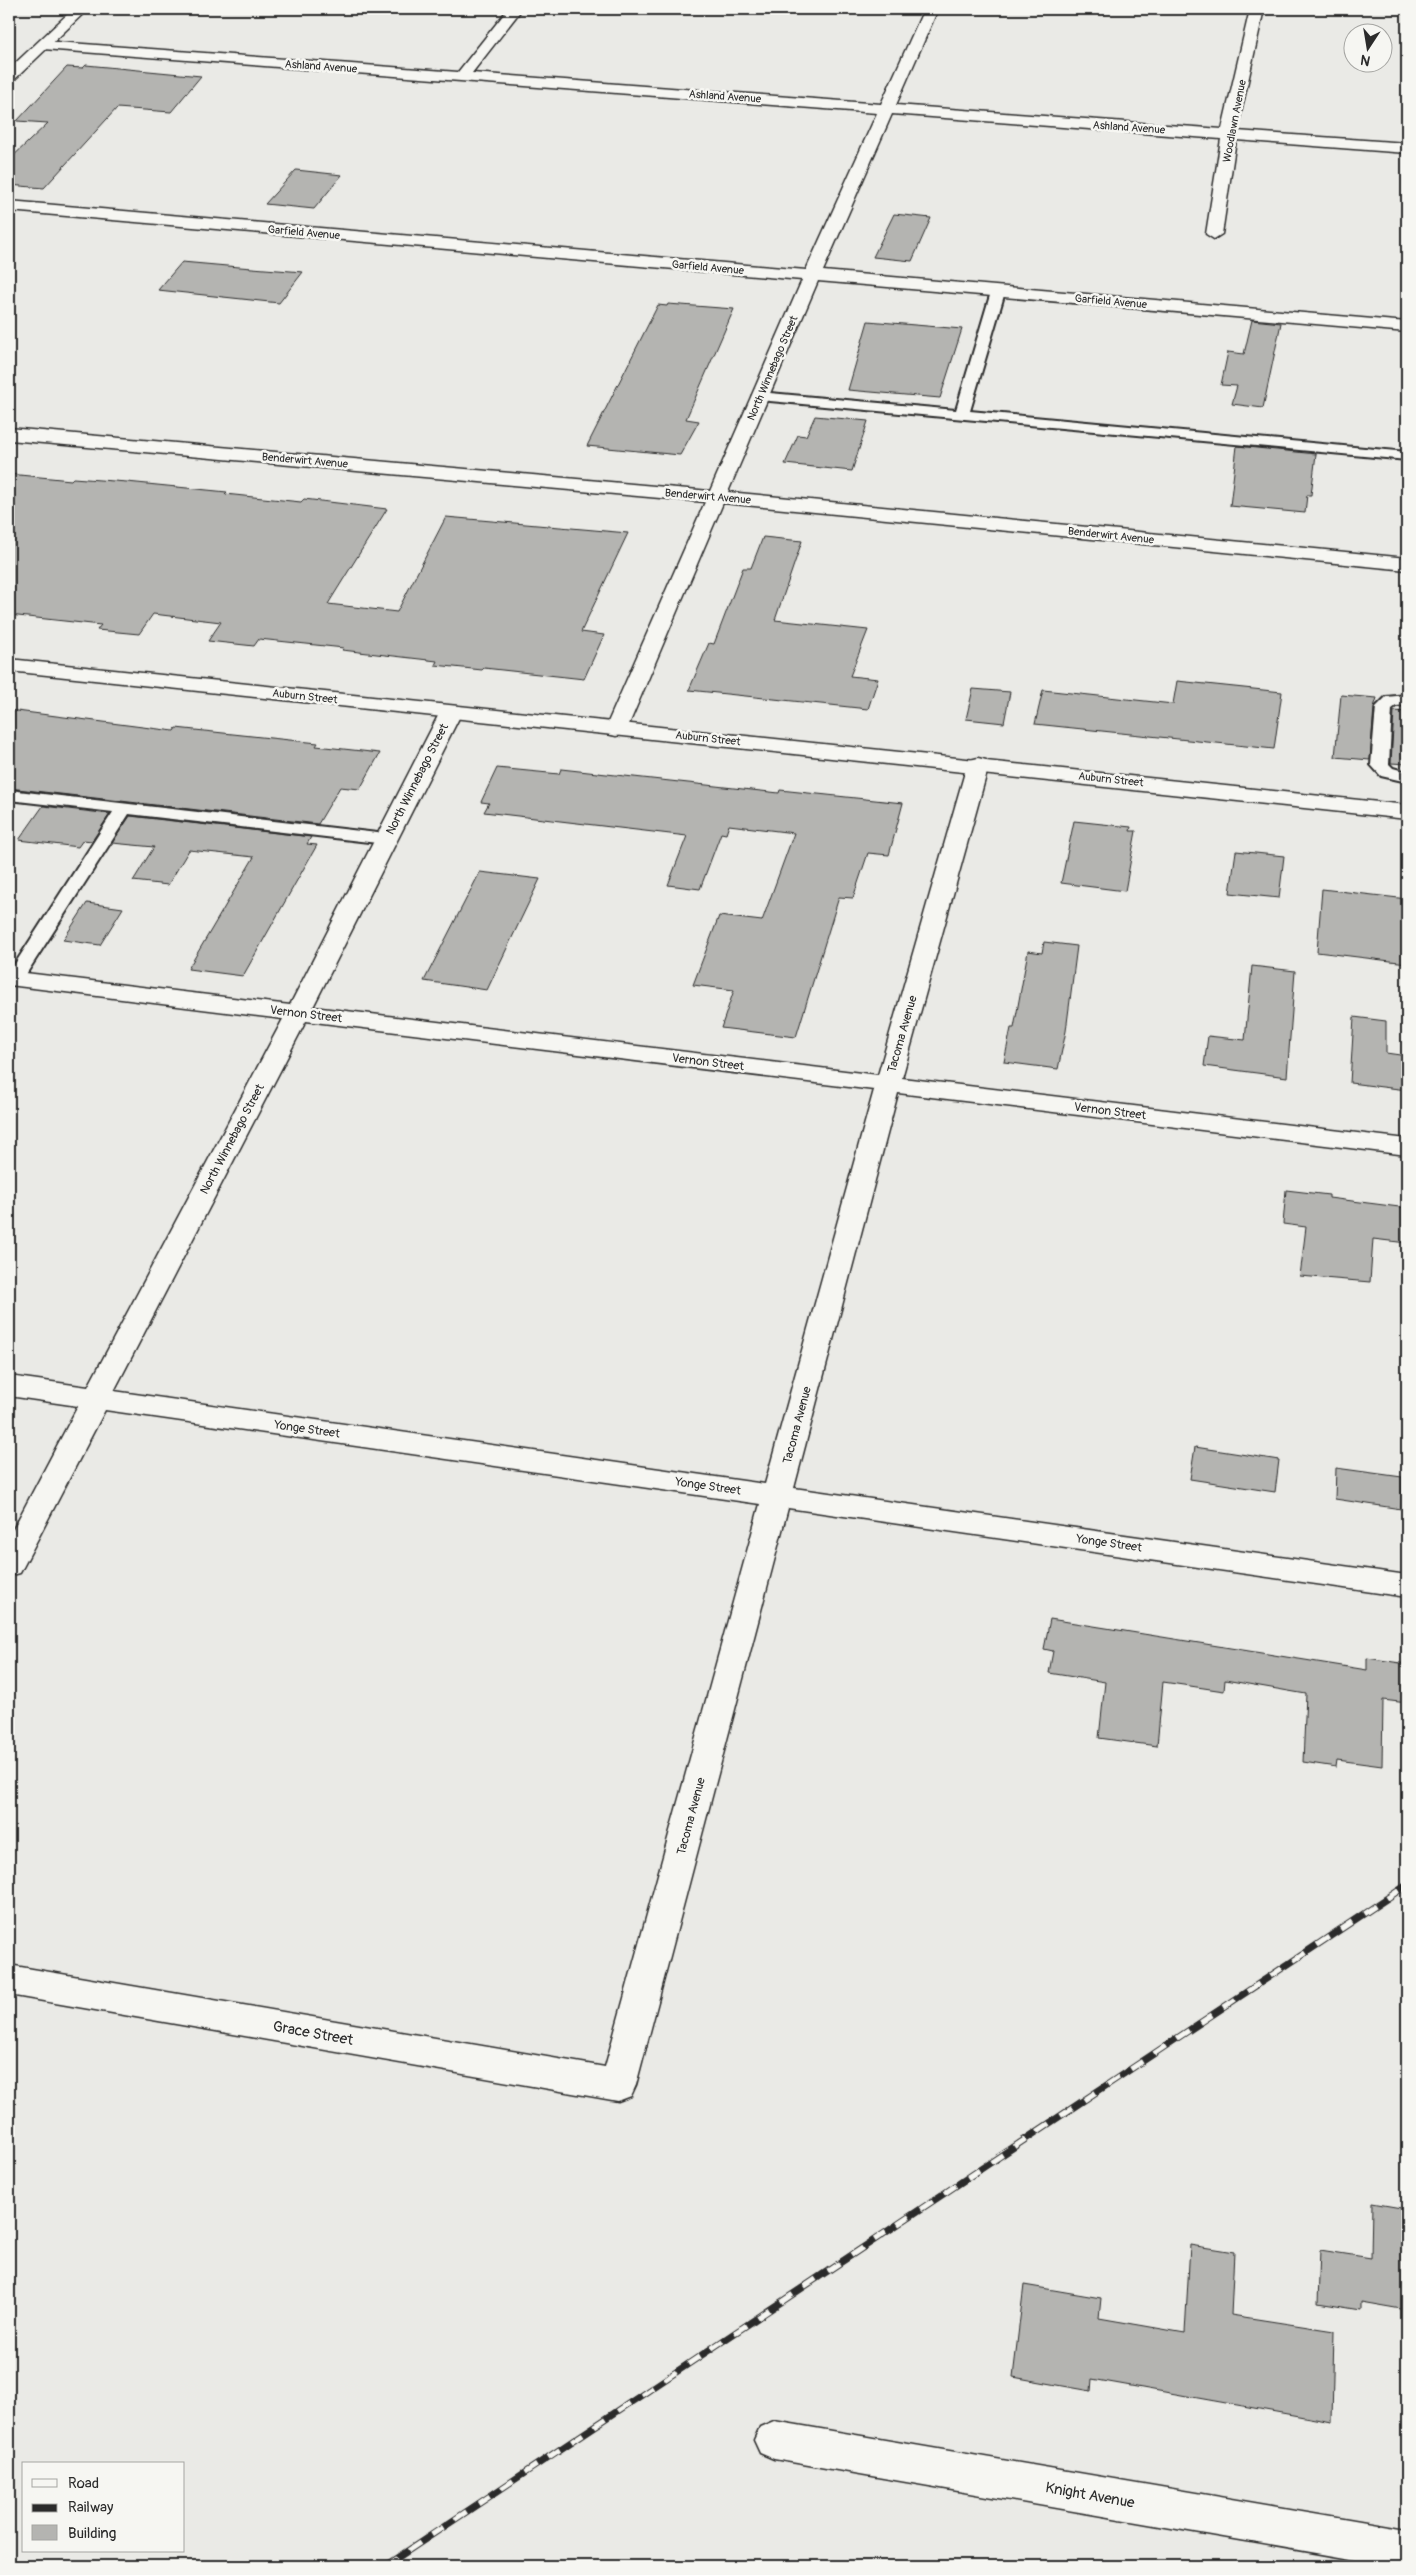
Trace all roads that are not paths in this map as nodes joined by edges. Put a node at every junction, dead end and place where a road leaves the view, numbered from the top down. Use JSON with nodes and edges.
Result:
{"nodes":[{"id":1,"x":81,"y":9,"type":"edge"},
{"id":2,"x":515,"y":9,"type":"edge"},
{"id":3,"x":931,"y":9,"type":"edge"},
{"id":4,"x":1258,"y":9,"type":"edge"},
{"id":5,"x":43,"y":45,"type":"junction"},
{"id":6,"x":9,"y":76,"type":"edge"},
{"id":7,"x":462,"y":76,"type":"junction"},
{"id":8,"x":886,"y":108,"type":"junction"},
{"id":9,"x":1229,"y":134,"type":"junction"},
{"id":10,"x":1407,"y":148,"type":"edge"},
{"id":11,"x":9,"y":206,"type":"edge"},
{"id":12,"x":1214,"y":234,"type":"dead end"},
{"id":13,"x":812,"y":276,"type":"junction"},
{"id":14,"x":998,"y":292,"type":"junction"},
{"id":15,"x":1407,"y":327,"type":"edge"},
{"id":16,"x":760,"y":396,"type":"junction"},
{"id":17,"x":962,"y":415,"type":"junction"},
{"id":18,"x":9,"y":434,"type":"edge"},
{"id":19,"x":1407,"y":456,"type":"edge"},
{"id":20,"x":716,"y":497,"type":"junction"},
{"id":21,"x":1407,"y":564,"type":"edge"},
{"id":22,"x":9,"y":665,"type":"edge"},
{"id":23,"x":1407,"y":700,"type":"edge"},
{"id":24,"x":452,"y":712,"type":"junction"},
{"id":25,"x":616,"y":729,"type":"junction"},
{"id":26,"x":978,"y":765,"type":"junction"},
{"id":27,"x":1407,"y":777,"type":"edge"},
{"id":28,"x":9,"y":795,"type":"edge"},
{"id":29,"x":124,"y":808,"type":"junction"},
{"id":30,"x":1407,"y":812,"type":"edge"},
{"id":31,"x":386,"y":839,"type":"junction"},
{"id":32,"x":12,"y":979,"type":"edge"},
{"id":33,"x":298,"y":1013,"type":"junction"},
{"id":34,"x":888,"y":1084,"type":"junction"},
{"id":35,"x":1407,"y":1147,"type":"edge"},
{"id":36,"x":9,"y":1386,"type":"edge"},
{"id":37,"x":96,"y":1399,"type":"junction"},
{"id":38,"x":778,"y":1496,"type":"junction"},
{"id":39,"x":9,"y":1564,"type":"edge"},
{"id":40,"x":1407,"y":1586,"type":"edge"},
{"id":41,"x":9,"y":1980,"type":"edge"},
{"id":42,"x":618,"y":2085,"type":"joint"},
{"id":43,"x":774,"y":2440,"type":"dead end"},
{"id":44,"x":1407,"y":2549,"type":"edge"}],
"edges":[{"from":1,"to":5,"type":"street"},
{"from":2,"to":7,"type":"street"},
{"from":3,"to":8,"type":"street","name":"North Winnebago Street"},
{"from":4,"to":9,"type":"street","name":"Woodlawn Avenue"},
{"from":5,"to":6,"type":"street"},
{"from":5,"to":7,"type":"street","name":"Ashland Avenue"},
{"from":7,"to":8,"type":"street","name":"Ashland Avenue"},
{"from":8,"to":9,"type":"street","name":"Ashland Avenue"},
{"from":8,"to":13,"type":"street","name":"North Winnebago Street"},
{"from":9,"to":10,"type":"street","name":"Ashland Avenue"},
{"from":9,"to":12,"type":"street","name":"Woodlawn Avenue"},
{"from":11,"to":13,"type":"street","name":"Garfield Avenue"},
{"from":13,"to":14,"type":"street","name":"Garfield Avenue"},
{"from":13,"to":16,"type":"street","name":"North Winnebago Street"},
{"from":14,"to":15,"type":"street","name":"Garfield Avenue"},
{"from":14,"to":17,"type":"lane"},
{"from":16,"to":17,"type":"lane"},
{"from":16,"to":20,"type":"street","name":"North Winnebago Street"},
{"from":17,"to":19,"type":"lane"},
{"from":18,"to":20,"type":"street","name":"Benderwirt Avenue"},
{"from":20,"to":21,"type":"street","name":"Benderwirt Avenue"},
{"from":20,"to":25,"type":"street","name":"North Winnebago Street"},
{"from":22,"to":24,"type":"street","name":"Auburn Street"},
{"from":23,"to":27,"type":"lane"},
{"from":24,"to":25,"type":"street","name":"Auburn Street"},
{"from":24,"to":31,"type":"street","name":"North Winnebago Street"},
{"from":25,"to":26,"type":"street","name":"Auburn Street"},
{"from":26,"to":30,"type":"street","name":"Auburn Street"},
{"from":26,"to":34,"type":"street","name":"Tacoma Avenue"},
{"from":28,"to":29,"type":"lane"},
{"from":29,"to":31,"type":"lane"},
{"from":29,"to":32,"type":"lane"},
{"from":31,"to":33,"type":"street","name":"North Winnebago Street"},
{"from":32,"to":33,"type":"street","name":"Vernon Street"},
{"from":33,"to":34,"type":"street","name":"Vernon Street"},
{"from":33,"to":37,"type":"street","name":"North Winnebago Street"},
{"from":34,"to":35,"type":"street","name":"Vernon Street"},
{"from":34,"to":38,"type":"street","name":"Tacoma Avenue"},
{"from":36,"to":37,"type":"street","name":"Yonge Street"},
{"from":37,"to":38,"type":"street","name":"Yonge Street"},
{"from":37,"to":39,"type":"street","name":"North Winnebago Street"},
{"from":38,"to":40,"type":"street","name":"Yonge Street"},
{"from":38,"to":42,"type":"street","name":"Tacoma Avenue"},
{"from":41,"to":42,"type":"street","name":"Grace Street"},
{"from":43,"to":44,"type":"street","name":"Knight Avenue"}]}
